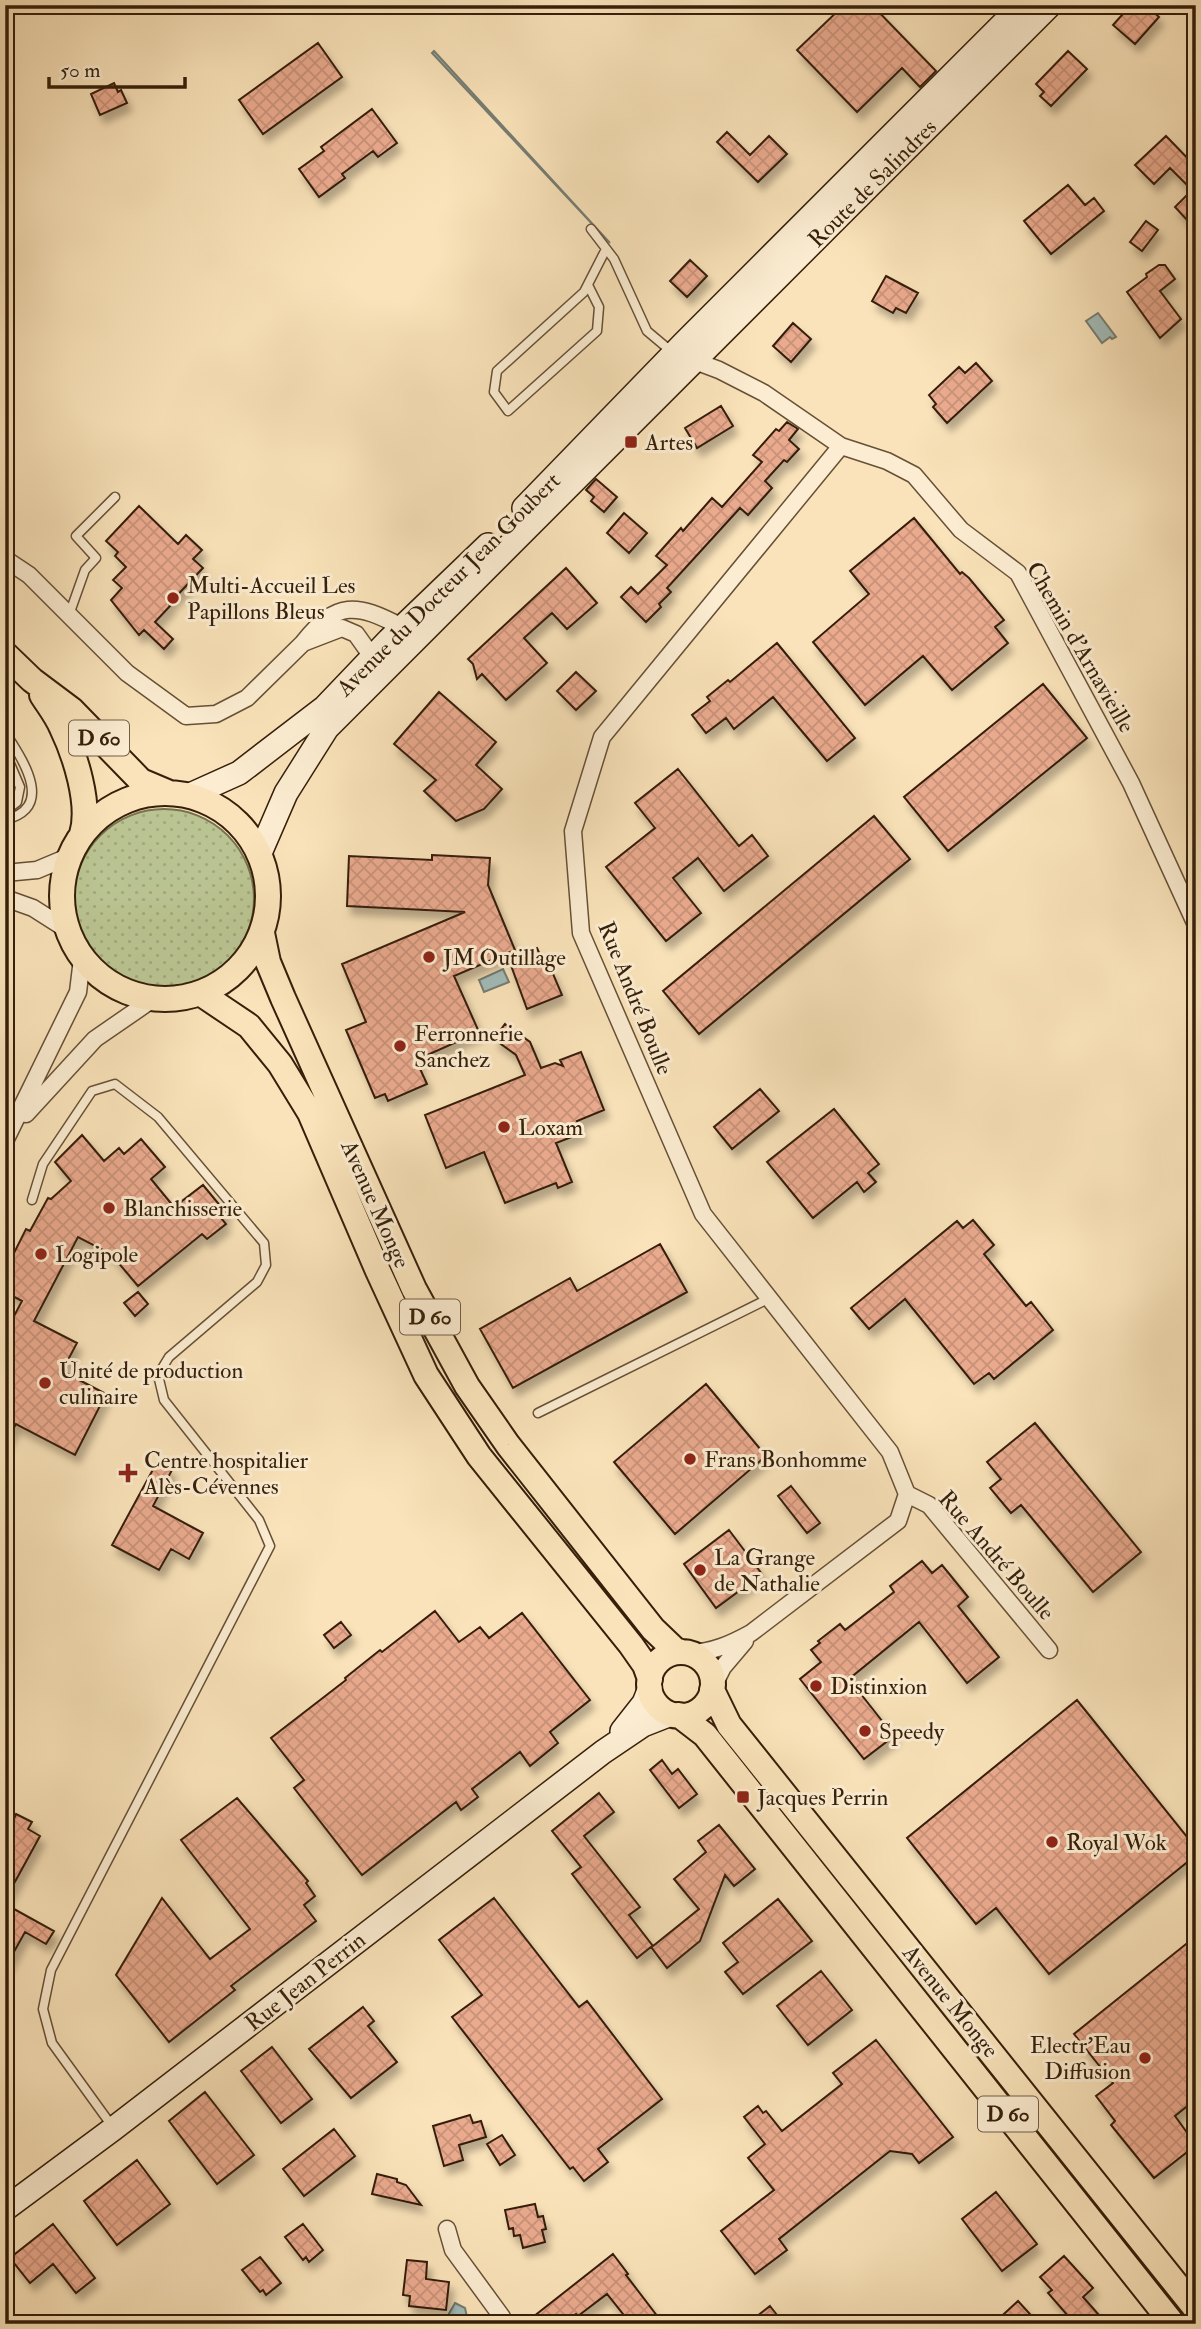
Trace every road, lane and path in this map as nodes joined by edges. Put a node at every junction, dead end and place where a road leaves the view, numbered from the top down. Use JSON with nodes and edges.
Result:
{"nodes":[{"id":1,"x":1022,"y":5,"type":"edge"},
{"id":2,"x":1050,"y":5,"type":"edge"},
{"id":3,"x":5,"y":139,"type":"edge"},
{"id":4,"x":5,"y":145,"type":"edge"},
{"id":5,"x":591,"y":229,"type":"dead end"},
{"id":6,"x":606,"y":249,"type":"junction"},
{"id":7,"x":588,"y":285,"type":"junction"},
{"id":8,"x":684,"y":353,"type":"junction"},
{"id":9,"x":841,"y":446,"type":"junction"},
{"id":10,"x":115,"y":497,"type":"dead end"},
{"id":11,"x":5,"y":558,"type":"edge"},
{"id":12,"x":69,"y":615,"type":"junction"},
{"id":13,"x":402,"y":628,"type":"junction"},
{"id":14,"x":303,"y":643,"type":"junction"},
{"id":15,"x":5,"y":654,"type":"edge"},
{"id":16,"x":378,"y":665,"type":"junction"},
{"id":17,"x":33,"y":680,"type":"junction"},
{"id":18,"x":5,"y":732,"type":"edge"},
{"id":19,"x":5,"y":752,"type":"edge"},
{"id":20,"x":179,"y":794,"type":"junction"},
{"id":21,"x":5,"y":811,"type":"edge"},
{"id":22,"x":5,"y":820,"type":"edge"},
{"id":23,"x":82,"y":834,"type":"junction"},
{"id":24,"x":260,"y":853,"type":"junction"},
{"id":25,"x":68,"y":857,"type":"junction"},
{"id":26,"x":5,"y":873,"type":"edge"},
{"id":27,"x":5,"y":898,"type":"edge"},
{"id":28,"x":1196,"y":925,"type":"edge"},
{"id":29,"x":66,"y":929,"type":"junction"},
{"id":30,"x":262,"y":933,"type":"junction"},
{"id":31,"x":82,"y":959,"type":"junction"},
{"id":32,"x":200,"y":993,"type":"junction"},
{"id":33,"x":153,"y":999,"type":"junction"},
{"id":34,"x":9,"y":1135,"type":"edge"},
{"id":35,"x":32,"y":1200,"type":"dead end"},
{"id":36,"x":769,"y":1298,"type":"junction"},
{"id":37,"x":538,"y":1413,"type":"dead end"},
{"id":38,"x":907,"y":1494,"type":"junction"},
{"id":39,"x":751,"y":1633,"type":"junction"},
{"id":40,"x":1049,"y":1650,"type":"dead end"},
{"id":41,"x":685,"y":1653,"type":"junction"},
{"id":42,"x":650,"y":1684,"type":"junction"},
{"id":43,"x":713,"y":1689,"type":"junction"},
{"id":44,"x":675,"y":1715,"type":"junction"},
{"id":45,"x":603,"y":1752,"type":"junction"},
{"id":46,"x":113,"y":2129,"type":"junction"},
{"id":47,"x":5,"y":2209,"type":"edge"},
{"id":48,"x":447,"y":2229,"type":"dead end"},
{"id":49,"x":1196,"y":2309,"type":"edge"},
{"id":50,"x":494,"y":2324,"type":"edge"},
{"id":51,"x":1173,"y":2324,"type":"edge"}],
"edges":[{"from":1,"to":8,"type":"main road","name":"Route de Salindres"},
{"from":2,"to":8,"type":"main road","name":"Route de Salindres"},
{"from":3,"to":4,"type":"street"},
{"from":5,"to":6,"type":"lane"},
{"from":6,"to":7,"type":"lane"},
{"from":6,"to":8,"type":"lane"},
{"from":7,"to":7,"type":"lane"},
{"from":8,"to":9,"type":"street","name":"Chemin d'Arnavieille"},
{"from":8,"to":13,"type":"main road","name":"Avenue du Docteur Jean Goubert"},
{"from":8,"to":16,"type":"main road","name":"Avenue du Docteur Jean Goubert"},
{"from":9,"to":28,"type":"street","name":"Chemin d'Arnavieille"},
{"from":9,"to":36,"type":"street","name":"Rue André Boulle"},
{"from":10,"to":12,"type":"lane"},
{"from":11,"to":12,"type":"street"},
{"from":12,"to":14,"type":"street"},
{"from":13,"to":14,"type":"street"},
{"from":13,"to":16,"type":"main road","name":"Avenue du Docteur Jean Goubert"},
{"from":14,"to":16,"type":"street"},
{"from":15,"to":17,"type":"main road","number":"D 60"},
{"from":16,"to":20,"type":"main road","name":"Avenue du Docteur Jean Goubert"},
{"from":16,"to":24,"type":"main road","name":"Avenue du Docteur Jean Goubert"},
{"from":17,"to":20,"type":"main road","number":"D 60"},
{"from":17,"to":23,"type":"main road","number":"D 60"},
{"from":18,"to":22,"type":"lane"},
{"from":19,"to":21,"type":"lane"},
{"from":20,"to":23,"type":"main road"},
{"from":20,"to":24,"type":"main road"},
{"from":23,"to":25,"type":"main road"},
{"from":24,"to":30,"type":"main road"},
{"from":25,"to":26,"type":"street"},
{"from":25,"to":29,"type":"main road"},
{"from":27,"to":29,"type":"street"},
{"from":29,"to":31,"type":"main road"},
{"from":30,"to":32,"type":"main road"},
{"from":30,"to":41,"type":"main road","name":"Avenue Monge","number":"D 60"},
{"from":31,"to":33,"type":"main road"},
{"from":31,"to":34,"type":"street"},
{"from":32,"to":33,"type":"main road"},
{"from":32,"to":42,"type":"main road","name":"Avenue Monge","number":"D 60"},
{"from":33,"to":34,"type":"street"},
{"from":35,"to":46,"type":"lane"},
{"from":36,"to":37,"type":"lane"},
{"from":36,"to":38,"type":"street","name":"Rue André Boulle"},
{"from":38,"to":39,"type":"street","name":"Rue André Boulle"},
{"from":38,"to":40,"type":"street","name":"Rue André Boulle"},
{"from":39,"to":41,"type":"street","name":"Rue André Boulle"},
{"from":39,"to":43,"type":"street","name":"Rue André Boulle"},
{"from":41,"to":42,"type":"main road"},
{"from":41,"to":43,"type":"main road"},
{"from":42,"to":44,"type":"main road"},
{"from":42,"to":45,"type":"main road","name":"Rue Jean Perrin"},
{"from":43,"to":44,"type":"main road"},
{"from":43,"to":49,"type":"main road","name":"Avenue Monge","number":"D 60"},
{"from":44,"to":45,"type":"main road","name":"Rue Jean Perrin"},
{"from":44,"to":51,"type":"main road","name":"Avenue Monge","number":"D 60"},
{"from":45,"to":46,"type":"main road","name":"Rue Jean Perrin"},
{"from":46,"to":47,"type":"main road","name":"Rue Jean Perrin"},
{"from":48,"to":50,"type":"street"}]}
